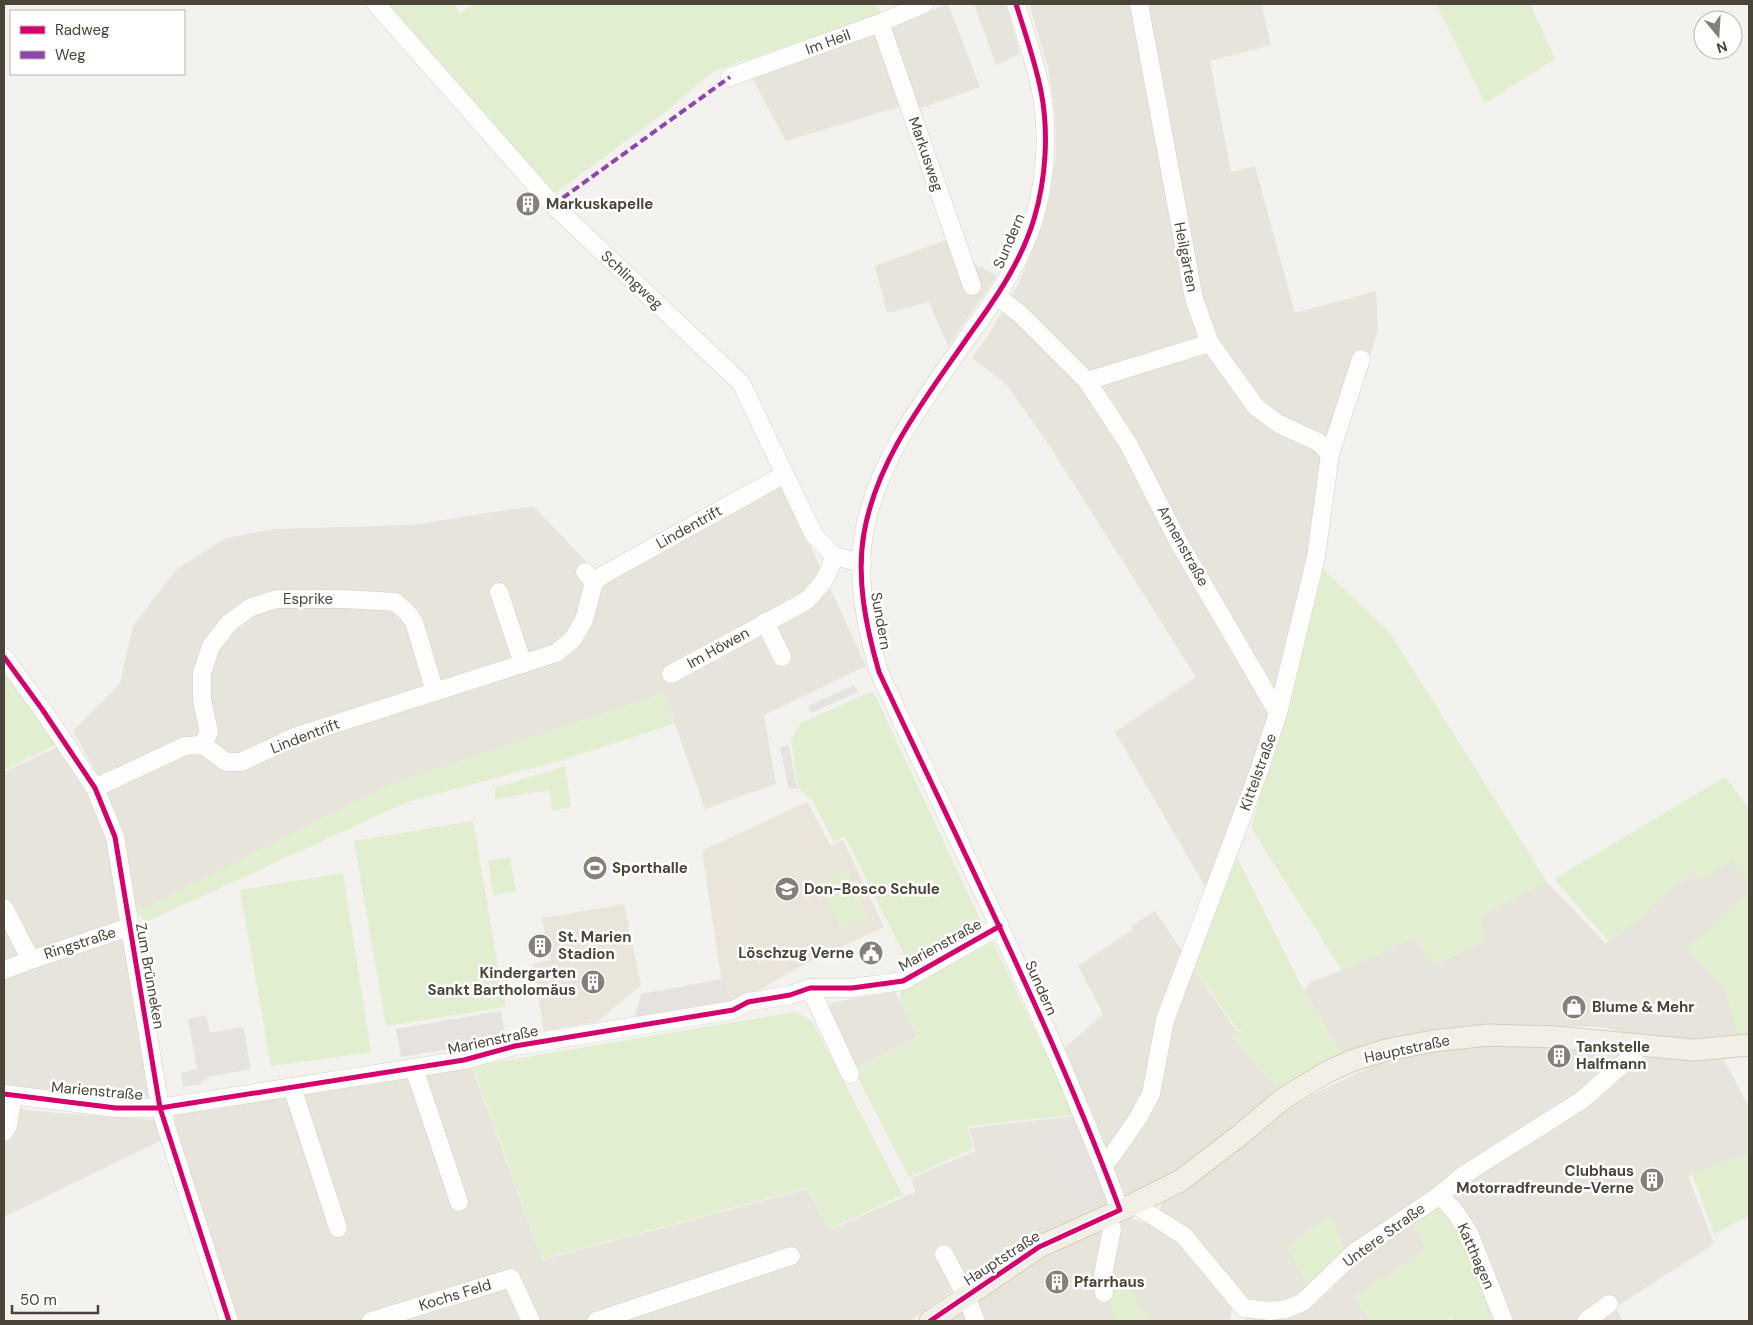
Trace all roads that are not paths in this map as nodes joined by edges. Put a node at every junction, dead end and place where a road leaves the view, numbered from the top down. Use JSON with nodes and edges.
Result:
{"nodes":[{"id":1,"x":376,"y":4,"type":"edge"},
{"id":2,"x":924,"y":4,"type":"edge"},
{"id":3,"x":1016,"y":4,"type":"edge"},
{"id":4,"x":1139,"y":4,"type":"edge"},
{"id":5,"x":880,"y":22,"type":"junction"},
{"id":6,"x":730,"y":77,"type":"dead end"},
{"id":7,"x":972,"y":286,"type":"dead end"},
{"id":8,"x":997,"y":296,"type":"junction"},
{"id":9,"x":1210,"y":343,"type":"junction"},
{"id":10,"x":1361,"y":359,"type":"dead end"},
{"id":11,"x":1088,"y":380,"type":"junction"},
{"id":12,"x":1330,"y":454,"type":"junction"},
{"id":13,"x":785,"y":474,"type":"junction"},
{"id":14,"x":834,"y":556,"type":"junction"},
{"id":15,"x":862,"y":563,"type":"junction"},
{"id":16,"x":499,"y":592,"type":"dead end"},
{"id":17,"x":765,"y":622,"type":"junction"},
{"id":18,"x":782,"y":656,"type":"dead end"},
{"id":19,"x":4,"y":657,"type":"edge"},
{"id":20,"x":523,"y":664,"type":"junction"},
{"id":21,"x":671,"y":674,"type":"dead end"},
{"id":22,"x":435,"y":692,"type":"junction"},
{"id":23,"x":1278,"y":713,"type":"junction"},
{"id":24,"x":203,"y":745,"type":"junction"},
{"id":25,"x":95,"y":788,"type":"junction"},
{"id":26,"x":4,"y":908,"type":"edge"},
{"id":27,"x":1000,"y":926,"type":"junction"},
{"id":28,"x":129,"y":927,"type":"junction"},
{"id":29,"x":31,"y":960,"type":"junction"},
{"id":30,"x":4,"y":970,"type":"edge"},
{"id":31,"x":810,"y":988,"type":"junction"},
{"id":32,"x":1635,"y":1045,"type":"junction"},
{"id":33,"x":1749,"y":1045,"type":"edge"},
{"id":34,"x":414,"y":1068,"type":"junction"},
{"id":35,"x":850,"y":1074,"type":"dead end"},
{"id":36,"x":292,"y":1087,"type":"junction"},
{"id":37,"x":9,"y":1095,"type":"edge"},
{"id":38,"x":160,"y":1108,"type":"junction"},
{"id":39,"x":4,"y":1132,"type":"edge"},
{"id":40,"x":1103,"y":1165,"type":"junction"},
{"id":41,"x":1440,"y":1194,"type":"junction"},
{"id":42,"x":459,"y":1202,"type":"dead end"},
{"id":43,"x":1120,"y":1210,"type":"junction"},
{"id":44,"x":338,"y":1228,"type":"dead end"},
{"id":45,"x":944,"y":1254,"type":"dead end"},
{"id":46,"x":790,"y":1256,"type":"dead end"},
{"id":47,"x":1104,"y":1293,"type":"dead end"},
{"id":48,"x":966,"y":1296,"type":"junction"},
{"id":49,"x":1609,"y":1304,"type":"dead end"},
{"id":50,"x":1242,"y":1315,"type":"edge"},
{"id":51,"x":229,"y":1321,"type":"edge"},
{"id":52,"x":371,"y":1321,"type":"edge"},
{"id":53,"x":531,"y":1321,"type":"edge"},
{"id":54,"x":596,"y":1321,"type":"edge"},
{"id":55,"x":930,"y":1321,"type":"edge"},
{"id":56,"x":976,"y":1321,"type":"edge"},
{"id":57,"x":1504,"y":1321,"type":"edge"},
{"id":58,"x":1586,"y":1321,"type":"edge"}],
"edges":[{"from":1,"to":13,"type":"street","name":"Schlingweg"},
{"from":2,"to":5,"type":"street","name":"Im Heil"},
{"from":3,"to":8,"type":"street","name":"Sundern"},
{"from":4,"to":9,"type":"street","name":"Heilgärten"},
{"from":5,"to":6,"type":"street","name":"Im Heil"},
{"from":5,"to":7,"type":"street","name":"Markusweg"},
{"from":8,"to":11,"type":"street","name":"Annenstraße"},
{"from":8,"to":15,"type":"street","name":"Sundern"},
{"from":9,"to":11,"type":"street"},
{"from":9,"to":12,"type":"street","name":"Heilgärten"},
{"from":10,"to":12,"type":"street","name":"Kittelstraße"},
{"from":11,"to":23,"type":"street","name":"Annenstraße"},
{"from":12,"to":23,"type":"street","name":"Kittelstraße"},
{"from":13,"to":14,"type":"street","name":"Schlingweg"},
{"from":13,"to":20,"type":"street","name":"Lindentrift"},
{"from":14,"to":15,"type":"street"},
{"from":14,"to":17,"type":"street","name":"Im Höwen"},
{"from":15,"to":27,"type":"street","name":"Sundern"},
{"from":16,"to":20,"type":"street"},
{"from":17,"to":18,"type":"street","name":"Im Höwen"},
{"from":17,"to":21,"type":"street","name":"Im Höwen"},
{"from":19,"to":25,"type":"street","name":"Zum Brünneken"},
{"from":20,"to":22,"type":"street","name":"Lindentrift"},
{"from":22,"to":24,"type":"street","name":"Lindentrift"},
{"from":22,"to":24,"type":"street","name":"Esprike"},
{"from":23,"to":40,"type":"street","name":"Kittelstraße"},
{"from":24,"to":25,"type":"street"},
{"from":25,"to":28,"type":"street","name":"Zum Brünneken"},
{"from":26,"to":29,"type":"street","name":"Ringstraße"},
{"from":27,"to":31,"type":"street","name":"Marienstraße"},
{"from":27,"to":40,"type":"street","name":"Sundern"},
{"from":28,"to":29,"type":"street","name":"Ringstraße"},
{"from":28,"to":38,"type":"street","name":"Zum Brünneken"},
{"from":29,"to":30,"type":"street","name":"Ringstraße"},
{"from":31,"to":34,"type":"street","name":"Marienstraße"},
{"from":31,"to":35,"type":"street"},
{"from":32,"to":33,"type":"main road","name":"Hauptstraße"},
{"from":32,"to":41,"type":"street","name":"Untere Straße"},
{"from":32,"to":43,"type":"main road","name":"Hauptstraße"},
{"from":34,"to":36,"type":"street","name":"Marienstraße"},
{"from":34,"to":42,"type":"street"},
{"from":36,"to":38,"type":"street","name":"Marienstraße"},
{"from":36,"to":44,"type":"street"},
{"from":37,"to":38,"type":"street","name":"Marienstraße"},
{"from":37,"to":39,"type":"street"},
{"from":38,"to":51,"type":"street","name":"Zum Brünneken"},
{"from":40,"to":43,"type":"street","name":"Sundern"},
{"from":41,"to":50,"type":"street","name":"Untere Straße"},
{"from":41,"to":57,"type":"street","name":"Katthagen"},
{"from":43,"to":47,"type":"street","name":"Sundern"},
{"from":43,"to":48,"type":"main road","name":"Hauptstraße"},
{"from":43,"to":50,"type":"street","name":"Untere Straße"},
{"from":45,"to":48,"type":"street"},
{"from":46,"to":54,"type":"street"},
{"from":48,"to":55,"type":"main road","name":"Hauptstraße"},
{"from":48,"to":56,"type":"street"},
{"from":49,"to":58,"type":"street"},
{"from":52,"to":53,"type":"street","name":"Kochs Feld"}]}
